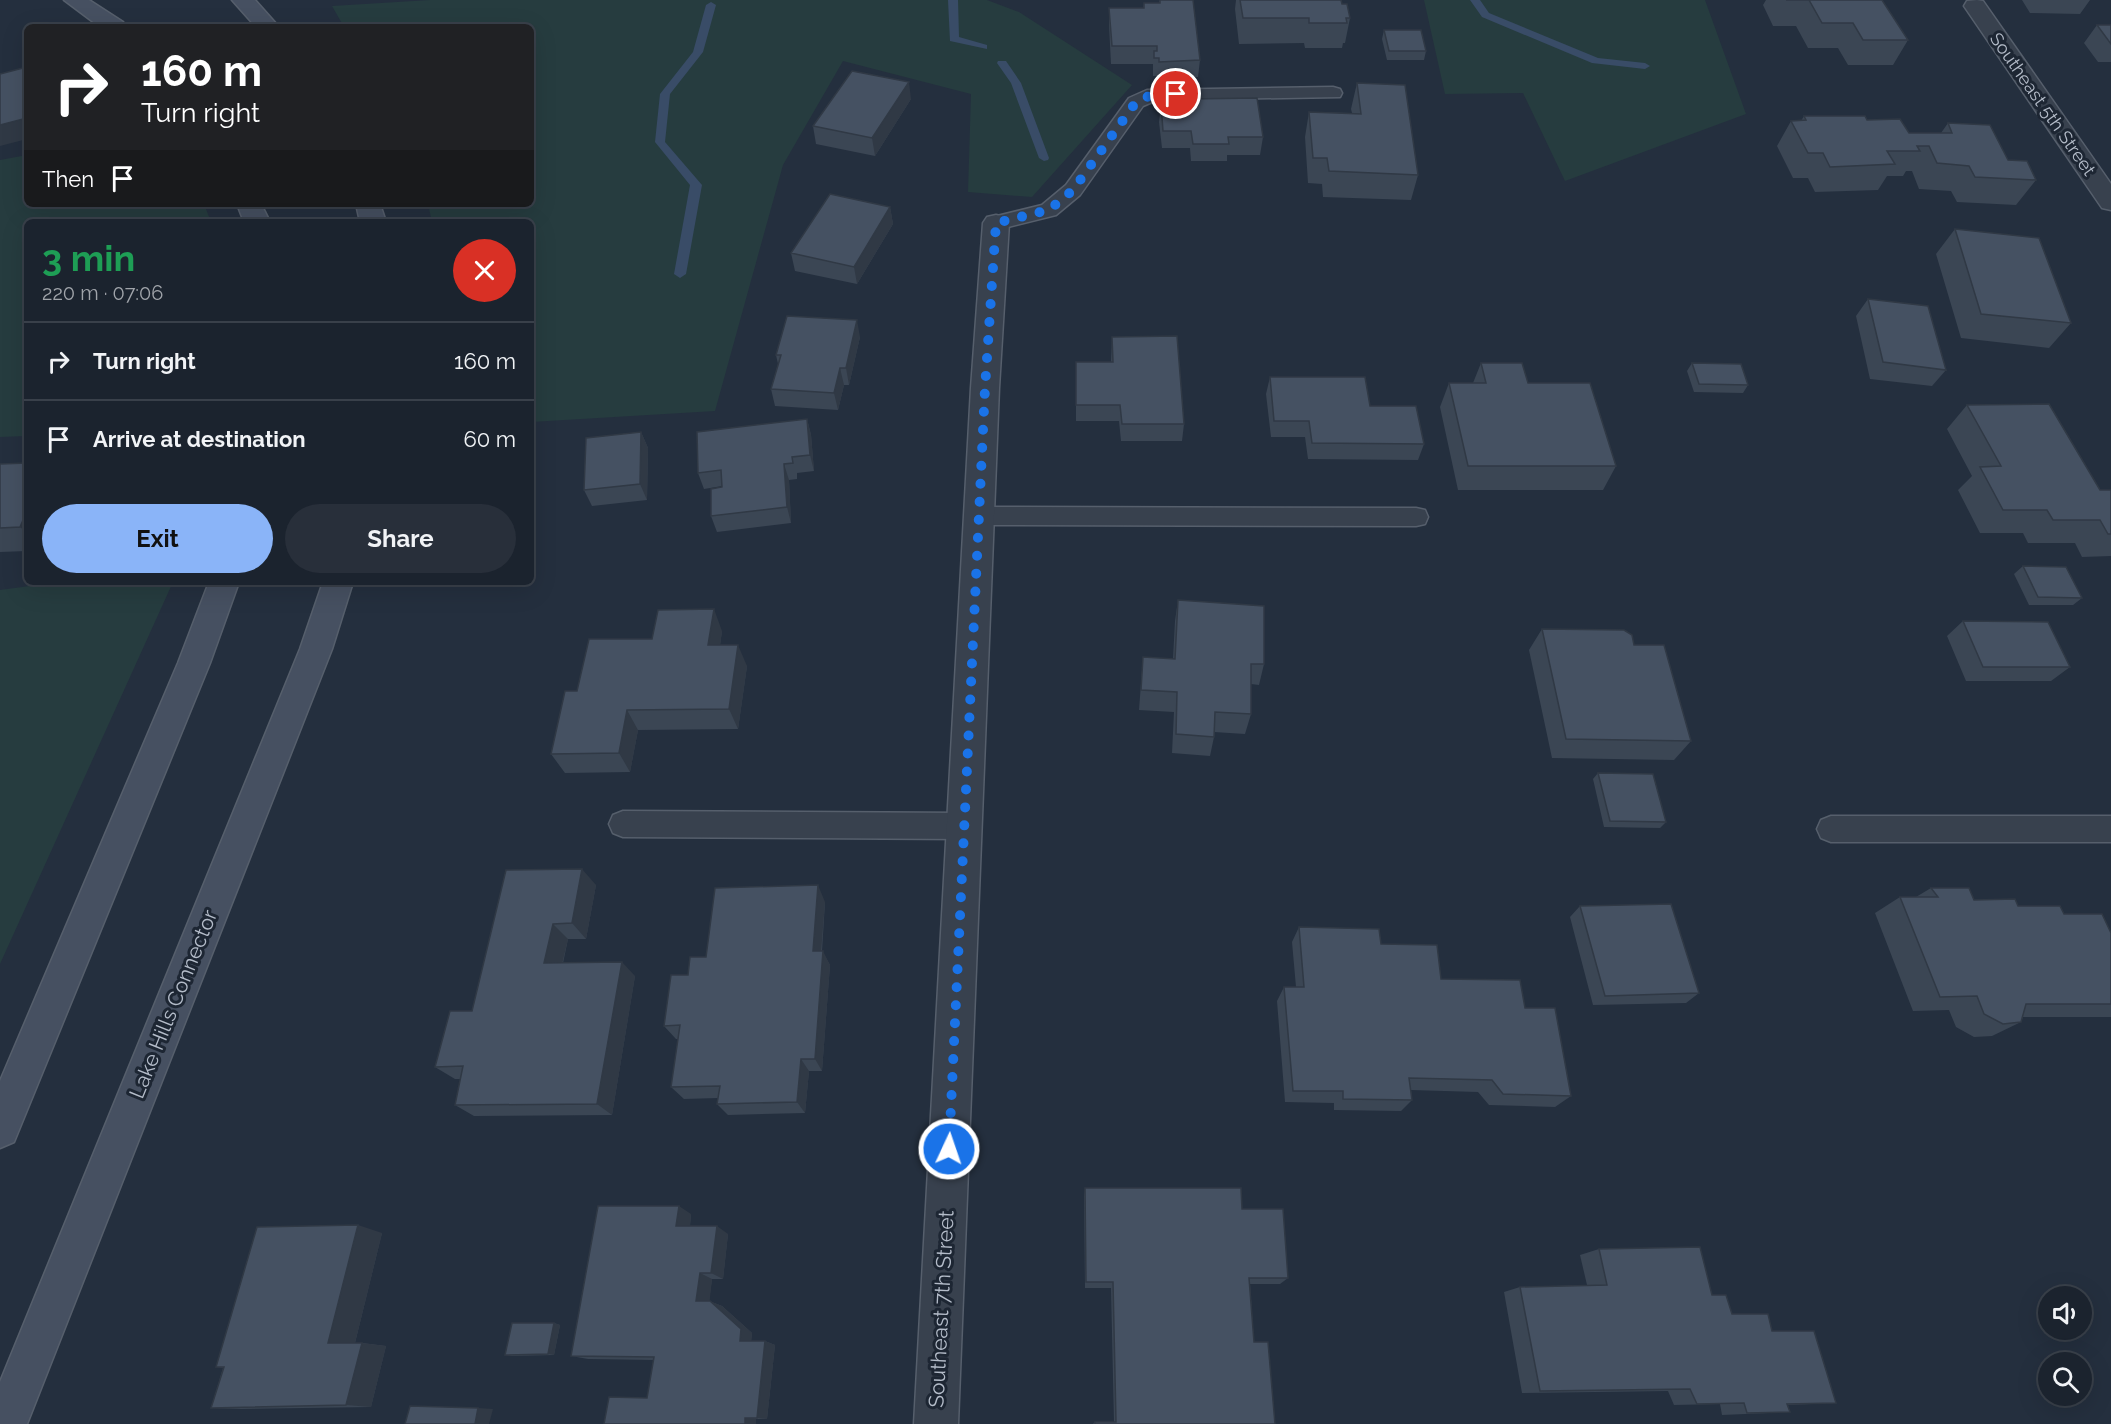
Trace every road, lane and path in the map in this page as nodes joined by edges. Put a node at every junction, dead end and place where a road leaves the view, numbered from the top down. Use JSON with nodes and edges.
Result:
{"nodes":[{"id":1,"x":75,"y":0,"type":"edge"},
{"id":2,"x":243,"y":0,"type":"edge"},
{"id":3,"x":1975,"y":6,"type":"dead end"},
{"id":4,"x":111,"y":24,"type":"edge"},
{"id":5,"x":265,"y":24,"type":"edge"},
{"id":6,"x":1333,"y":93,"type":"dead end"},
{"id":7,"x":2111,"y":202,"type":"edge"},
{"id":8,"x":996,"y":223,"type":"joint"},
{"id":9,"x":979,"y":516,"type":"junction"},
{"id":10,"x":1416,"y":518,"type":"dead end"},
{"id":11,"x":223,"y":585,"type":"edge"},
{"id":12,"x":337,"y":585,"type":"edge"},
{"id":13,"x":623,"y":824,"type":"dead end"},
{"id":14,"x":965,"y":826,"type":"junction"},
{"id":15,"x":1831,"y":829,"type":"dead end"},
{"id":16,"x":2111,"y":829,"type":"edge"},
{"id":17,"x":0,"y":1128,"type":"edge"},
{"id":18,"x":5,"y":1424,"type":"edge"},
{"id":19,"x":936,"y":1424,"type":"edge"}],
"edges":[{"from":1,"to":4,"type":"main road"},
{"from":2,"to":5,"type":"main road"},
{"from":3,"to":7,"type":"street","name":"Southeast 5th Street"},
{"from":6,"to":8,"type":"lane"},
{"from":8,"to":9,"type":"street","name":"Southeast 7th Street"},
{"from":9,"to":10,"type":"lane"},
{"from":9,"to":14,"type":"street","name":"Southeast 7th Street"},
{"from":11,"to":17,"type":"main road"},
{"from":12,"to":18,"type":"main road","name":"Lake Hills Connector"},
{"from":13,"to":14,"type":"lane"},
{"from":14,"to":19,"type":"street","name":"Southeast 7th Street"},
{"from":15,"to":16,"type":"lane"}]}
